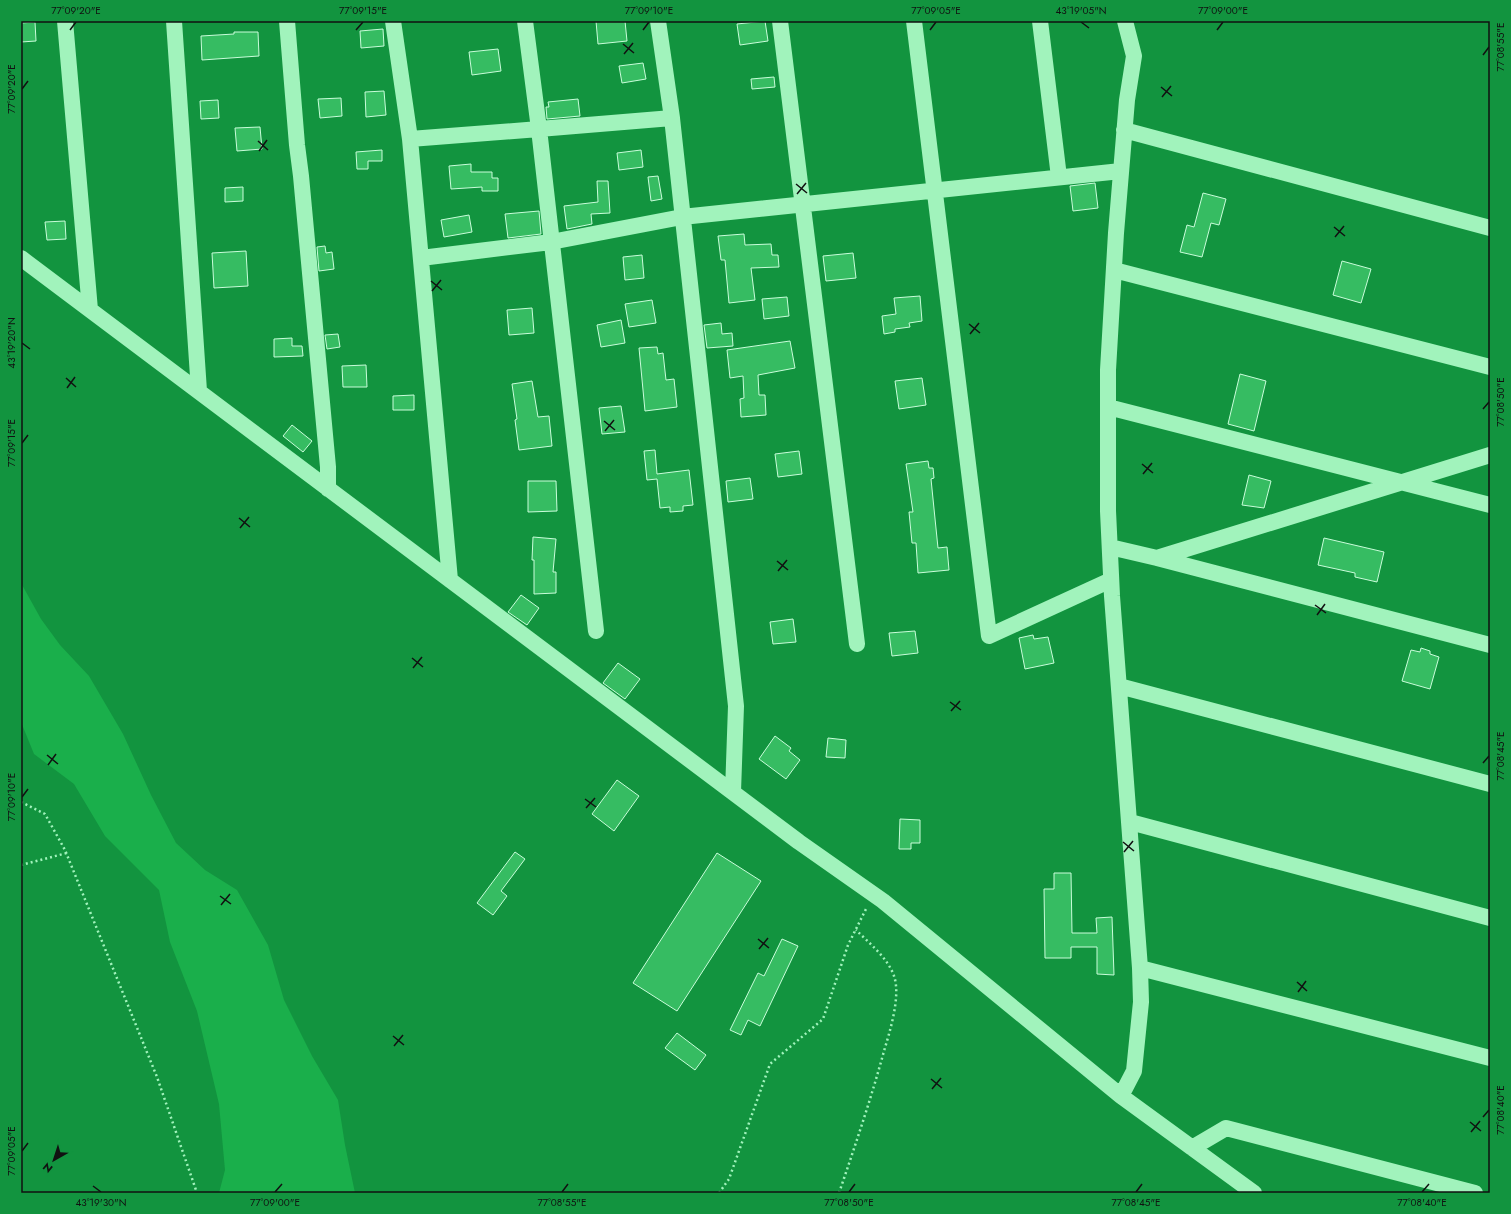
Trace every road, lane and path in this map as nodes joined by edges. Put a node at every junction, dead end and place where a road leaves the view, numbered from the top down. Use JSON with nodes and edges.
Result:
{"nodes":[{"id":1,"x":65,"y":21,"type":"edge"},
{"id":2,"x":174,"y":21,"type":"edge"},
{"id":3,"x":286,"y":21,"type":"edge"},
{"id":4,"x":393,"y":21,"type":"edge"},
{"id":5,"x":525,"y":21,"type":"edge"},
{"id":6,"x":658,"y":21,"type":"edge"},
{"id":7,"x":780,"y":21,"type":"edge"},
{"id":8,"x":914,"y":21,"type":"edge"},
{"id":9,"x":1040,"y":21,"type":"edge"},
{"id":10,"x":1125,"y":21,"type":"edge"},
{"id":11,"x":672,"y":118,"type":"junction"},
{"id":12,"x":539,"y":129,"type":"junction"},
{"id":13,"x":1124,"y":130,"type":"junction"},
{"id":14,"x":410,"y":139,"type":"junction"},
{"id":15,"x":1121,"y":170,"type":"junction"},
{"id":16,"x":1059,"y":177,"type":"junction"},
{"id":17,"x":935,"y":191,"type":"junction"},
{"id":18,"x":802,"y":205,"type":"junction"},
{"id":19,"x":682,"y":218,"type":"junction"},
{"id":20,"x":1490,"y":228,"type":"edge"},
{"id":21,"x":551,"y":242,"type":"junction"},
{"id":22,"x":21,"y":258,"type":"edge"},
{"id":23,"x":421,"y":258,"type":"junction"},
{"id":24,"x":1114,"y":270,"type":"junction"},
{"id":25,"x":90,"y":310,"type":"junction"},
{"id":26,"x":1490,"y":367,"type":"edge"},
{"id":27,"x":199,"y":392,"type":"junction"},
{"id":28,"x":1108,"y":407,"type":"junction"},
{"id":29,"x":1490,"y":455,"type":"edge"},
{"id":30,"x":1402,"y":482,"type":"junction"},
{"id":31,"x":328,"y":489,"type":"junction"},
{"id":32,"x":1490,"y":505,"type":"edge"},
{"id":33,"x":1110,"y":547,"type":"junction"},
{"id":34,"x":1157,"y":558,"type":"junction"},
{"id":35,"x":450,"y":580,"type":"junction"},
{"id":36,"x":1111,"y":580,"type":"junction"},
{"id":37,"x":596,"y":631,"type":"dead end"},
{"id":38,"x":857,"y":644,"type":"dead end"},
{"id":39,"x":1490,"y":644,"type":"edge"},
{"id":40,"x":1119,"y":686,"type":"junction"},
{"id":41,"x":1490,"y":784,"type":"edge"},
{"id":42,"x":733,"y":792,"type":"junction"},
{"id":43,"x":21,"y":802,"type":"edge"},
{"id":44,"x":1130,"y":822,"type":"junction"},
{"id":45,"x":67,"y":853,"type":"junction"},
{"id":46,"x":21,"y":865,"type":"edge"},
{"id":47,"x":873,"y":894,"type":"junction"},
{"id":48,"x":1490,"y":918,"type":"edge"},
{"id":49,"x":856,"y":930,"type":"junction"},
{"id":50,"x":1140,"y":968,"type":"junction"},
{"id":51,"x":1490,"y":1058,"type":"edge"},
{"id":52,"x":1121,"y":1096,"type":"junction"},
{"id":53,"x":1192,"y":1148,"type":"junction"},
{"id":54,"x":197,"y":1193,"type":"edge"},
{"id":55,"x":719,"y":1193,"type":"edge"},
{"id":56,"x":839,"y":1193,"type":"edge"},
{"id":57,"x":1254,"y":1193,"type":"edge"},
{"id":58,"x":1475,"y":1193,"type":"edge"}],
"edges":[{"from":1,"to":25,"type":"street"},
{"from":2,"to":27,"type":"street"},
{"from":3,"to":31,"type":"street"},
{"from":4,"to":14,"type":"street"},
{"from":5,"to":12,"type":"street"},
{"from":6,"to":11,"type":"street"},
{"from":7,"to":18,"type":"street"},
{"from":8,"to":17,"type":"street"},
{"from":9,"to":16,"type":"street"},
{"from":10,"to":13,"type":"street"},
{"from":11,"to":12,"type":"street"},
{"from":11,"to":19,"type":"street"},
{"from":12,"to":14,"type":"street"},
{"from":12,"to":21,"type":"street"},
{"from":13,"to":15,"type":"street"},
{"from":13,"to":20,"type":"street"},
{"from":14,"to":23,"type":"street"},
{"from":15,"to":16,"type":"street"},
{"from":15,"to":24,"type":"street"},
{"from":16,"to":17,"type":"street"},
{"from":17,"to":18,"type":"street"},
{"from":17,"to":36,"type":"street"},
{"from":18,"to":19,"type":"street"},
{"from":18,"to":38,"type":"street"},
{"from":19,"to":21,"type":"street"},
{"from":19,"to":42,"type":"street"},
{"from":21,"to":23,"type":"street"},
{"from":21,"to":37,"type":"street"},
{"from":22,"to":25,"type":"street"},
{"from":23,"to":35,"type":"street"},
{"from":24,"to":26,"type":"street"},
{"from":24,"to":28,"type":"street"},
{"from":25,"to":27,"type":"street"},
{"from":27,"to":31,"type":"street"},
{"from":28,"to":30,"type":"street"},
{"from":28,"to":33,"type":"street"},
{"from":29,"to":30,"type":"street"},
{"from":30,"to":32,"type":"street"},
{"from":30,"to":34,"type":"street"},
{"from":31,"to":35,"type":"street"},
{"from":33,"to":34,"type":"street"},
{"from":33,"to":36,"type":"street"},
{"from":34,"to":39,"type":"street"},
{"from":35,"to":42,"type":"street"},
{"from":36,"to":40,"type":"street"},
{"from":40,"to":41,"type":"street"},
{"from":40,"to":44,"type":"street"},
{"from":42,"to":47,"type":"street"},
{"from":43,"to":45,"type":"path"},
{"from":44,"to":48,"type":"street"},
{"from":44,"to":50,"type":"street"},
{"from":45,"to":46,"type":"path"},
{"from":45,"to":54,"type":"path"},
{"from":47,"to":49,"type":"path"},
{"from":47,"to":52,"type":"street"},
{"from":49,"to":55,"type":"path"},
{"from":49,"to":56,"type":"path"},
{"from":50,"to":51,"type":"street"},
{"from":50,"to":52,"type":"street"},
{"from":52,"to":53,"type":"street"},
{"from":53,"to":57,"type":"street"},
{"from":53,"to":58,"type":"street"}]}
